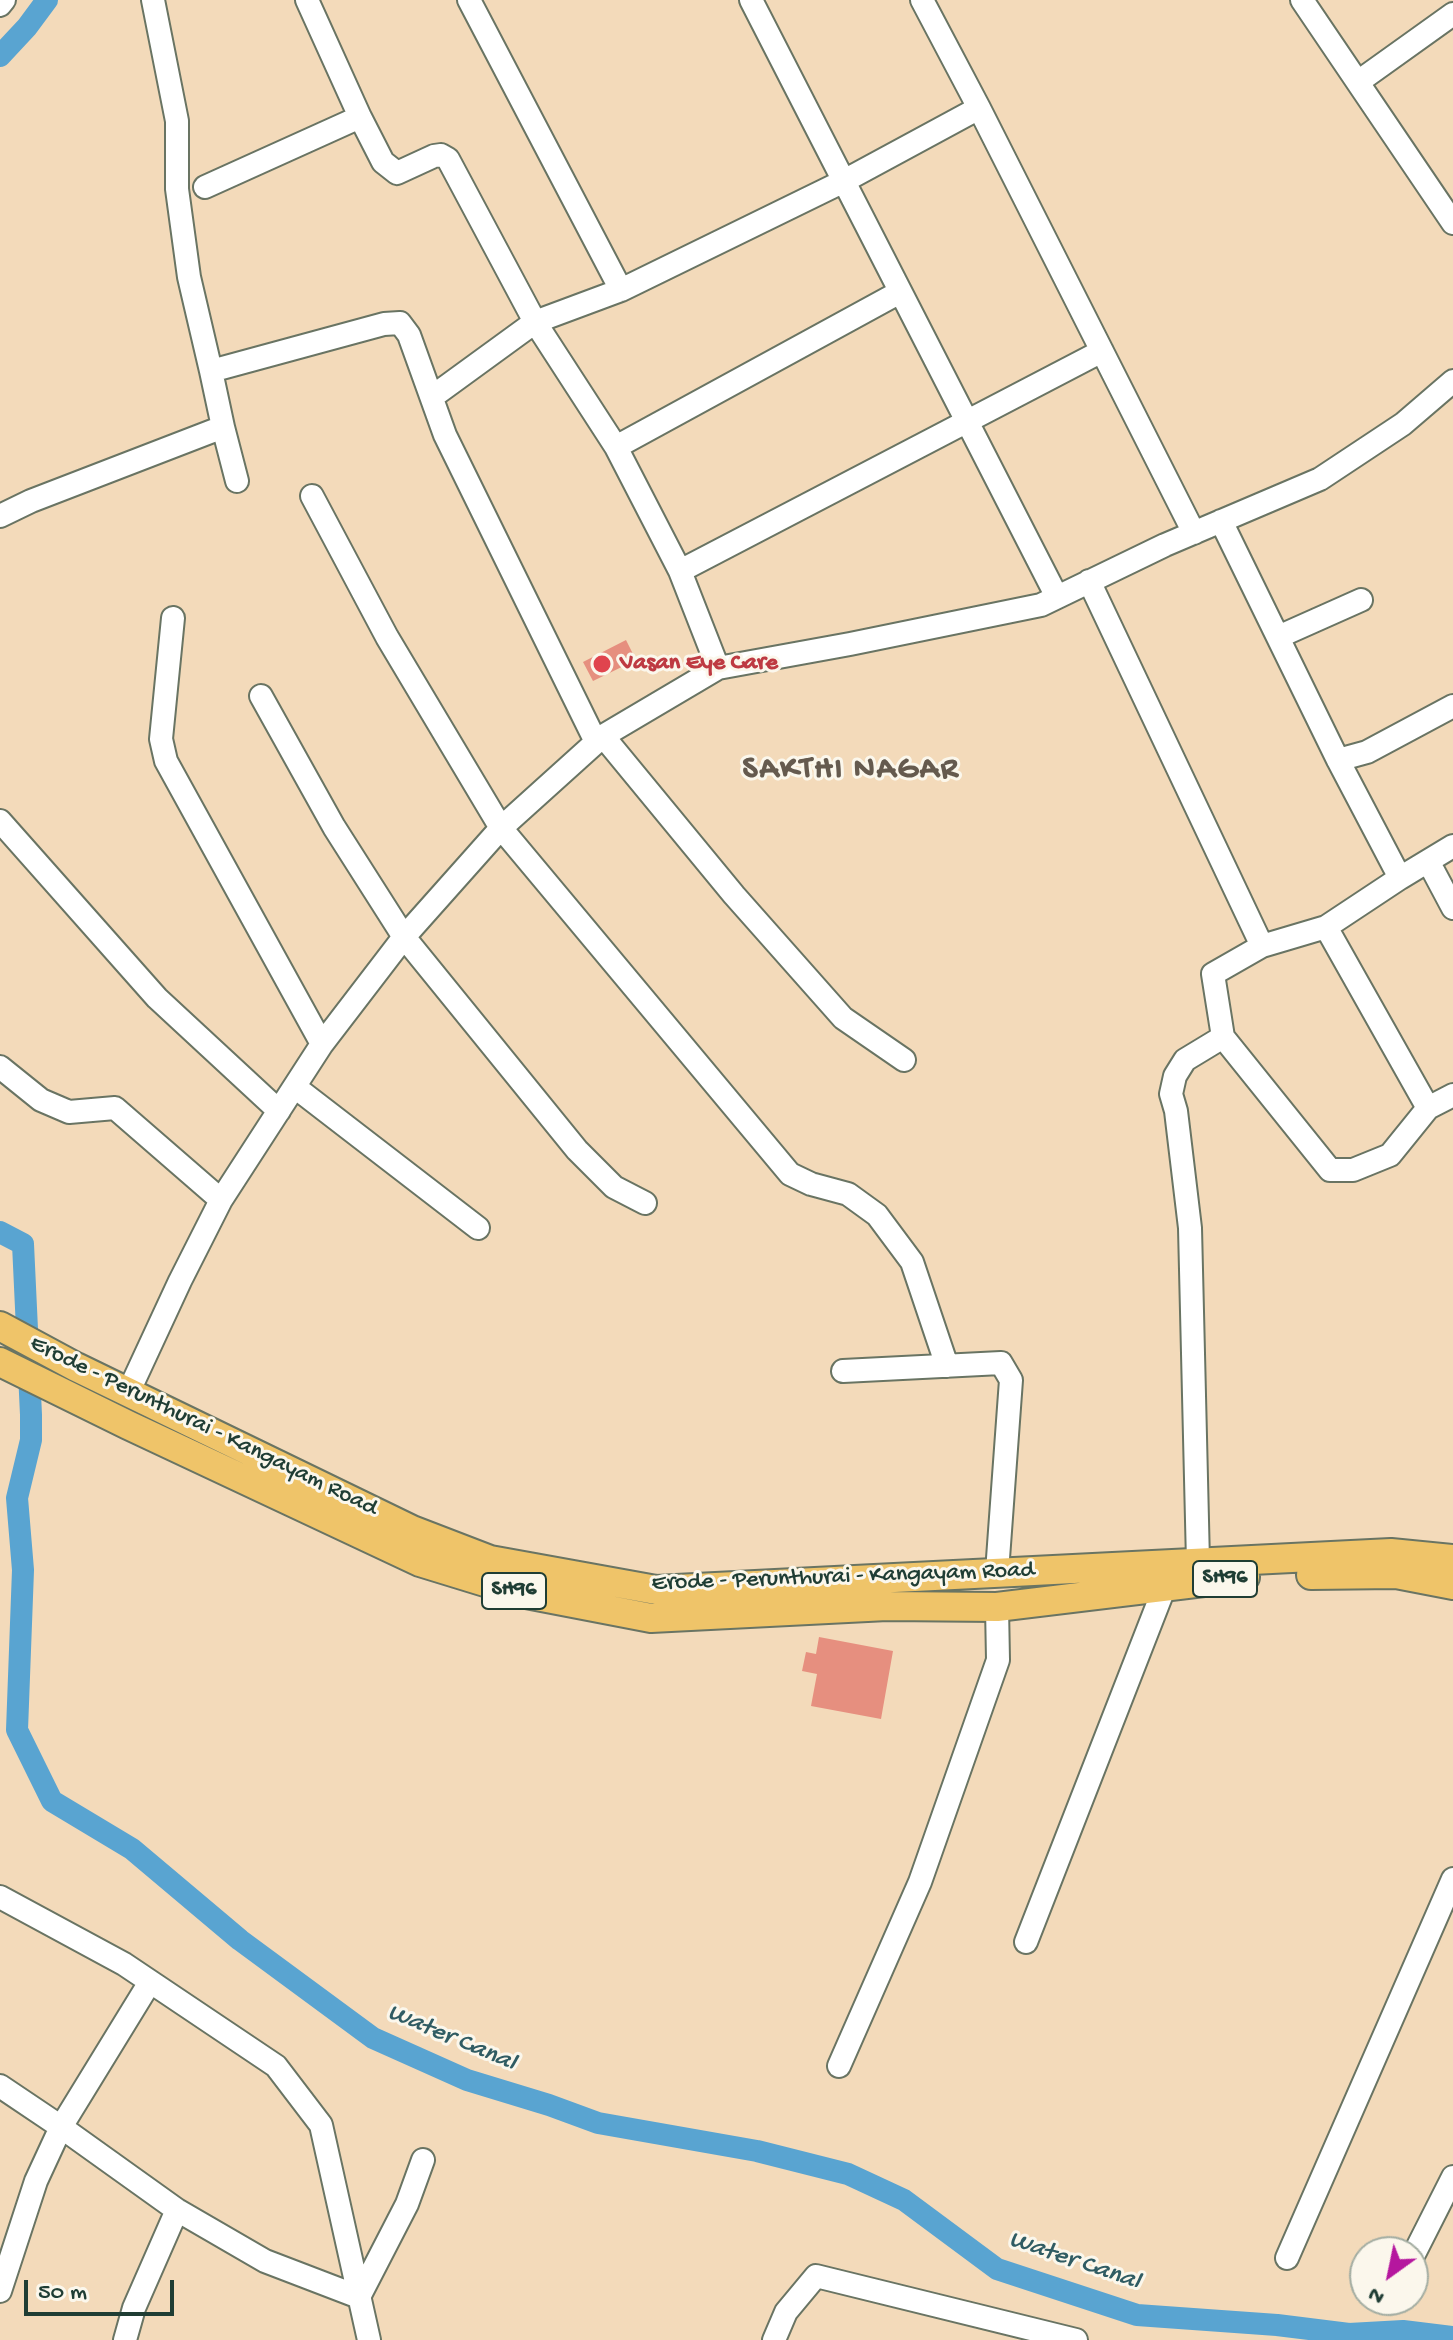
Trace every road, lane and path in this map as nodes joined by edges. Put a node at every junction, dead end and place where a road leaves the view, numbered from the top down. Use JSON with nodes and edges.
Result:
{"nodes":[{"id":1,"x":4,"y":0,"type":"edge"},
{"id":2,"x":153,"y":0,"type":"edge"},
{"id":3,"x":307,"y":0,"type":"edge"},
{"id":4,"x":469,"y":0,"type":"edge"},
{"id":5,"x":751,"y":0,"type":"edge"},
{"id":6,"x":922,"y":0,"type":"edge"},
{"id":7,"x":1302,"y":0,"type":"edge"},
{"id":8,"x":0,"y":5,"type":"edge"},
{"id":9,"x":1448,"y":10,"type":"edge"},
{"id":10,"x":1358,"y":82,"type":"junction"},
{"id":11,"x":979,"y":108,"type":"junction"},
{"id":12,"x":360,"y":117,"type":"junction"},
{"id":13,"x":844,"y":181,"type":"junction"},
{"id":14,"x":205,"y":187,"type":"dead end"},
{"id":15,"x":1453,"y":223,"type":"edge"},
{"id":16,"x":621,"y":290,"type":"junction"},
{"id":17,"x":900,"y":292,"type":"junction"},
{"id":18,"x":535,"y":322,"type":"junction"},
{"id":19,"x":1102,"y":351,"type":"junction"},
{"id":20,"x":211,"y":371,"type":"junction"},
{"id":21,"x":1453,"y":381,"type":"edge"},
{"id":22,"x":432,"y":397,"type":"junction"},
{"id":23,"x":967,"y":422,"type":"junction"},
{"id":24,"x":223,"y":427,"type":"junction"},
{"id":25,"x":616,"y":447,"type":"junction"},
{"id":26,"x":237,"y":481,"type":"dead end"},
{"id":27,"x":312,"y":496,"type":"dead end"},
{"id":28,"x":0,"y":516,"type":"edge"},
{"id":29,"x":1221,"y":521,"type":"junction"},
{"id":30,"x":1194,"y":533,"type":"junction"},
{"id":31,"x":680,"y":571,"type":"junction"},
{"id":32,"x":1089,"y":581,"type":"junction"},
{"id":33,"x":1057,"y":597,"type":"junction"},
{"id":34,"x":1361,"y":600,"type":"dead end"},
{"id":35,"x":173,"y":618,"type":"dead end"},
{"id":36,"x":1278,"y":637,"type":"junction"},
{"id":37,"x":718,"y":668,"type":"junction"},
{"id":38,"x":261,"y":696,"type":"dead end"},
{"id":39,"x":1453,"y":706,"type":"edge"},
{"id":40,"x":600,"y":739,"type":"junction"},
{"id":41,"x":1338,"y":760,"type":"junction"},
{"id":42,"x":0,"y":821,"type":"edge"},
{"id":43,"x":501,"y":828,"type":"junction"},
{"id":44,"x":1453,"y":846,"type":"edge"},
{"id":45,"x":1428,"y":861,"type":"junction"},
{"id":46,"x":1400,"y":878,"type":"junction"},
{"id":47,"x":1453,"y":908,"type":"edge"},
{"id":48,"x":1326,"y":927,"type":"junction"},
{"id":49,"x":404,"y":937,"type":"junction"},
{"id":50,"x":1262,"y":946,"type":"junction"},
{"id":51,"x":1223,"y":1037,"type":"junction"},
{"id":52,"x":322,"y":1044,"type":"junction"},
{"id":53,"x":904,"y":1060,"type":"dead end"},
{"id":54,"x":0,"y":1067,"type":"edge"},
{"id":55,"x":295,"y":1087,"type":"junction"},
{"id":56,"x":1453,"y":1095,"type":"edge"},
{"id":57,"x":1428,"y":1108,"type":"junction"},
{"id":58,"x":279,"y":1111,"type":"junction"},
{"id":59,"x":221,"y":1200,"type":"junction"},
{"id":60,"x":645,"y":1203,"type":"dead end"},
{"id":61,"x":478,"y":1228,"type":"dead end"},
{"id":62,"x":0,"y":1326,"type":"edge"},
{"id":63,"x":0,"y":1362,"type":"edge"},
{"id":64,"x":947,"y":1366,"type":"junction"},
{"id":65,"x":843,"y":1371,"type":"dead end"},
{"id":66,"x":128,"y":1393,"type":"junction"},
{"id":67,"x":1453,"y":1559,"type":"edge"},
{"id":68,"x":1198,"y":1562,"type":"junction"},
{"id":69,"x":997,"y":1572,"type":"junction"},
{"id":70,"x":624,"y":1584,"type":"junction"},
{"id":71,"x":1453,"y":1585,"type":"edge"},
{"id":72,"x":1165,"y":1586,"type":"junction"},
{"id":73,"x":997,"y":1607,"type":"junction"},
{"id":74,"x":618,"y":1612,"type":"junction"},
{"id":75,"x":1453,"y":1879,"type":"edge"},
{"id":76,"x":0,"y":1897,"type":"edge"},
{"id":77,"x":1026,"y":1942,"type":"dead end"},
{"id":78,"x":150,"y":1982,"type":"junction"},
{"id":79,"x":839,"y":2066,"type":"dead end"},
{"id":80,"x":0,"y":2086,"type":"edge"},
{"id":81,"x":61,"y":2127,"type":"junction"},
{"id":82,"x":423,"y":2160,"type":"dead end"},
{"id":83,"x":1453,"y":2177,"type":"edge"},
{"id":84,"x":177,"y":2210,"type":"junction"},
{"id":85,"x":1423,"y":2236,"type":"edge"},
{"id":86,"x":1287,"y":2258,"type":"dead end"},
{"id":87,"x":0,"y":2291,"type":"edge"},
{"id":88,"x":359,"y":2297,"type":"junction"},
{"id":89,"x":125,"y":2340,"type":"edge"},
{"id":90,"x":369,"y":2340,"type":"edge"},
{"id":91,"x":774,"y":2340,"type":"edge"},
{"id":92,"x":1076,"y":2340,"type":"edge"}],
"edges":[{"from":1,"to":8,"type":"street"},
{"from":2,"to":20,"type":"street"},
{"from":3,"to":12,"type":"street"},
{"from":4,"to":16,"type":"street"},
{"from":5,"to":13,"type":"street"},
{"from":6,"to":11,"type":"street"},
{"from":7,"to":10,"type":"street"},
{"from":9,"to":10,"type":"street"},
{"from":10,"to":15,"type":"street"},
{"from":11,"to":13,"type":"street"},
{"from":11,"to":19,"type":"street"},
{"from":12,"to":14,"type":"street"},
{"from":12,"to":18,"type":"street"},
{"from":13,"to":16,"type":"street"},
{"from":13,"to":17,"type":"street"},
{"from":16,"to":18,"type":"street"},
{"from":17,"to":23,"type":"street"},
{"from":17,"to":25,"type":"street"},
{"from":18,"to":22,"type":"street"},
{"from":18,"to":25,"type":"street"},
{"from":19,"to":23,"type":"street"},
{"from":19,"to":30,"type":"street"},
{"from":20,"to":22,"type":"street"},
{"from":20,"to":24,"type":"street"},
{"from":21,"to":29,"type":"street"},
{"from":22,"to":40,"type":"street"},
{"from":23,"to":31,"type":"street"},
{"from":23,"to":33,"type":"street"},
{"from":24,"to":26,"type":"street"},
{"from":24,"to":28,"type":"street"},
{"from":25,"to":31,"type":"street"},
{"from":27,"to":43,"type":"street"},
{"from":29,"to":30,"type":"street"},
{"from":29,"to":36,"type":"street"},
{"from":30,"to":32,"type":"street"},
{"from":31,"to":37,"type":"street"},
{"from":32,"to":33,"type":"street"},
{"from":32,"to":50,"type":"street"},
{"from":33,"to":37,"type":"street"},
{"from":34,"to":36,"type":"street"},
{"from":35,"to":52,"type":"street"},
{"from":36,"to":41,"type":"street"},
{"from":37,"to":40,"type":"street"},
{"from":38,"to":49,"type":"street"},
{"from":39,"to":41,"type":"street"},
{"from":40,"to":43,"type":"street"},
{"from":40,"to":53,"type":"street"},
{"from":41,"to":46,"type":"street"},
{"from":42,"to":58,"type":"street"},
{"from":43,"to":49,"type":"street"},
{"from":43,"to":64,"type":"street"},
{"from":44,"to":45,"type":"street"},
{"from":45,"to":46,"type":"street"},
{"from":45,"to":47,"type":"street"},
{"from":46,"to":48,"type":"street"},
{"from":48,"to":50,"type":"street"},
{"from":48,"to":57,"type":"street"},
{"from":49,"to":52,"type":"street"},
{"from":49,"to":60,"type":"street"},
{"from":50,"to":51,"type":"street"},
{"from":51,"to":57,"type":"street"},
{"from":51,"to":68,"type":"street"},
{"from":52,"to":55,"type":"street"},
{"from":54,"to":59,"type":"street"},
{"from":55,"to":58,"type":"street"},
{"from":55,"to":61,"type":"street"},
{"from":56,"to":57,"type":"street"},
{"from":58,"to":59,"type":"street"},
{"from":59,"to":66,"type":"street"},
{"from":62,"to":66,"type":"main road","name":"Erode - Perunthurai - Kangayam Road","number":"SH96"},
{"from":63,"to":74,"type":"main road","name":"Erode - Perunthurai - Kangayam Road","number":"SH96"},
{"from":64,"to":65,"type":"street"},
{"from":64,"to":69,"type":"street"},
{"from":66,"to":70,"type":"main road","name":"Erode - Perunthurai - Kangayam Road","number":"SH96"},
{"from":67,"to":68,"type":"main road","name":"Erode - Perunthurai - Kangayam Road","number":"SH96"},
{"from":68,"to":69,"type":"main road","name":"Erode - Perunthurai - Kangayam Road","number":"SH96"},
{"from":69,"to":70,"type":"main road","name":"Erode - Perunthurai - Kangayam Road","number":"SH96"},
{"from":70,"to":74,"type":"main road"},
{"from":71,"to":72,"type":"main road","name":"Erode - Perunthurai - Kangayam Road","number":"SH96"},
{"from":72,"to":73,"type":"main road","name":"Erode - Perunthurai - Kangayam Road","number":"SH96"},
{"from":72,"to":77,"type":"street"},
{"from":73,"to":74,"type":"main road","name":"Erode - Perunthurai - Kangayam Road","number":"SH96"},
{"from":73,"to":79,"type":"street"},
{"from":75,"to":86,"type":"street"},
{"from":76,"to":78,"type":"street"},
{"from":78,"to":81,"type":"street"},
{"from":78,"to":88,"type":"street"},
{"from":80,"to":81,"type":"street"},
{"from":81,"to":84,"type":"street"},
{"from":81,"to":87,"type":"street"},
{"from":82,"to":88,"type":"street"},
{"from":83,"to":85,"type":"street"},
{"from":84,"to":88,"type":"street"},
{"from":84,"to":89,"type":"street"},
{"from":88,"to":90,"type":"street"},
{"from":91,"to":92,"type":"street"}]}
